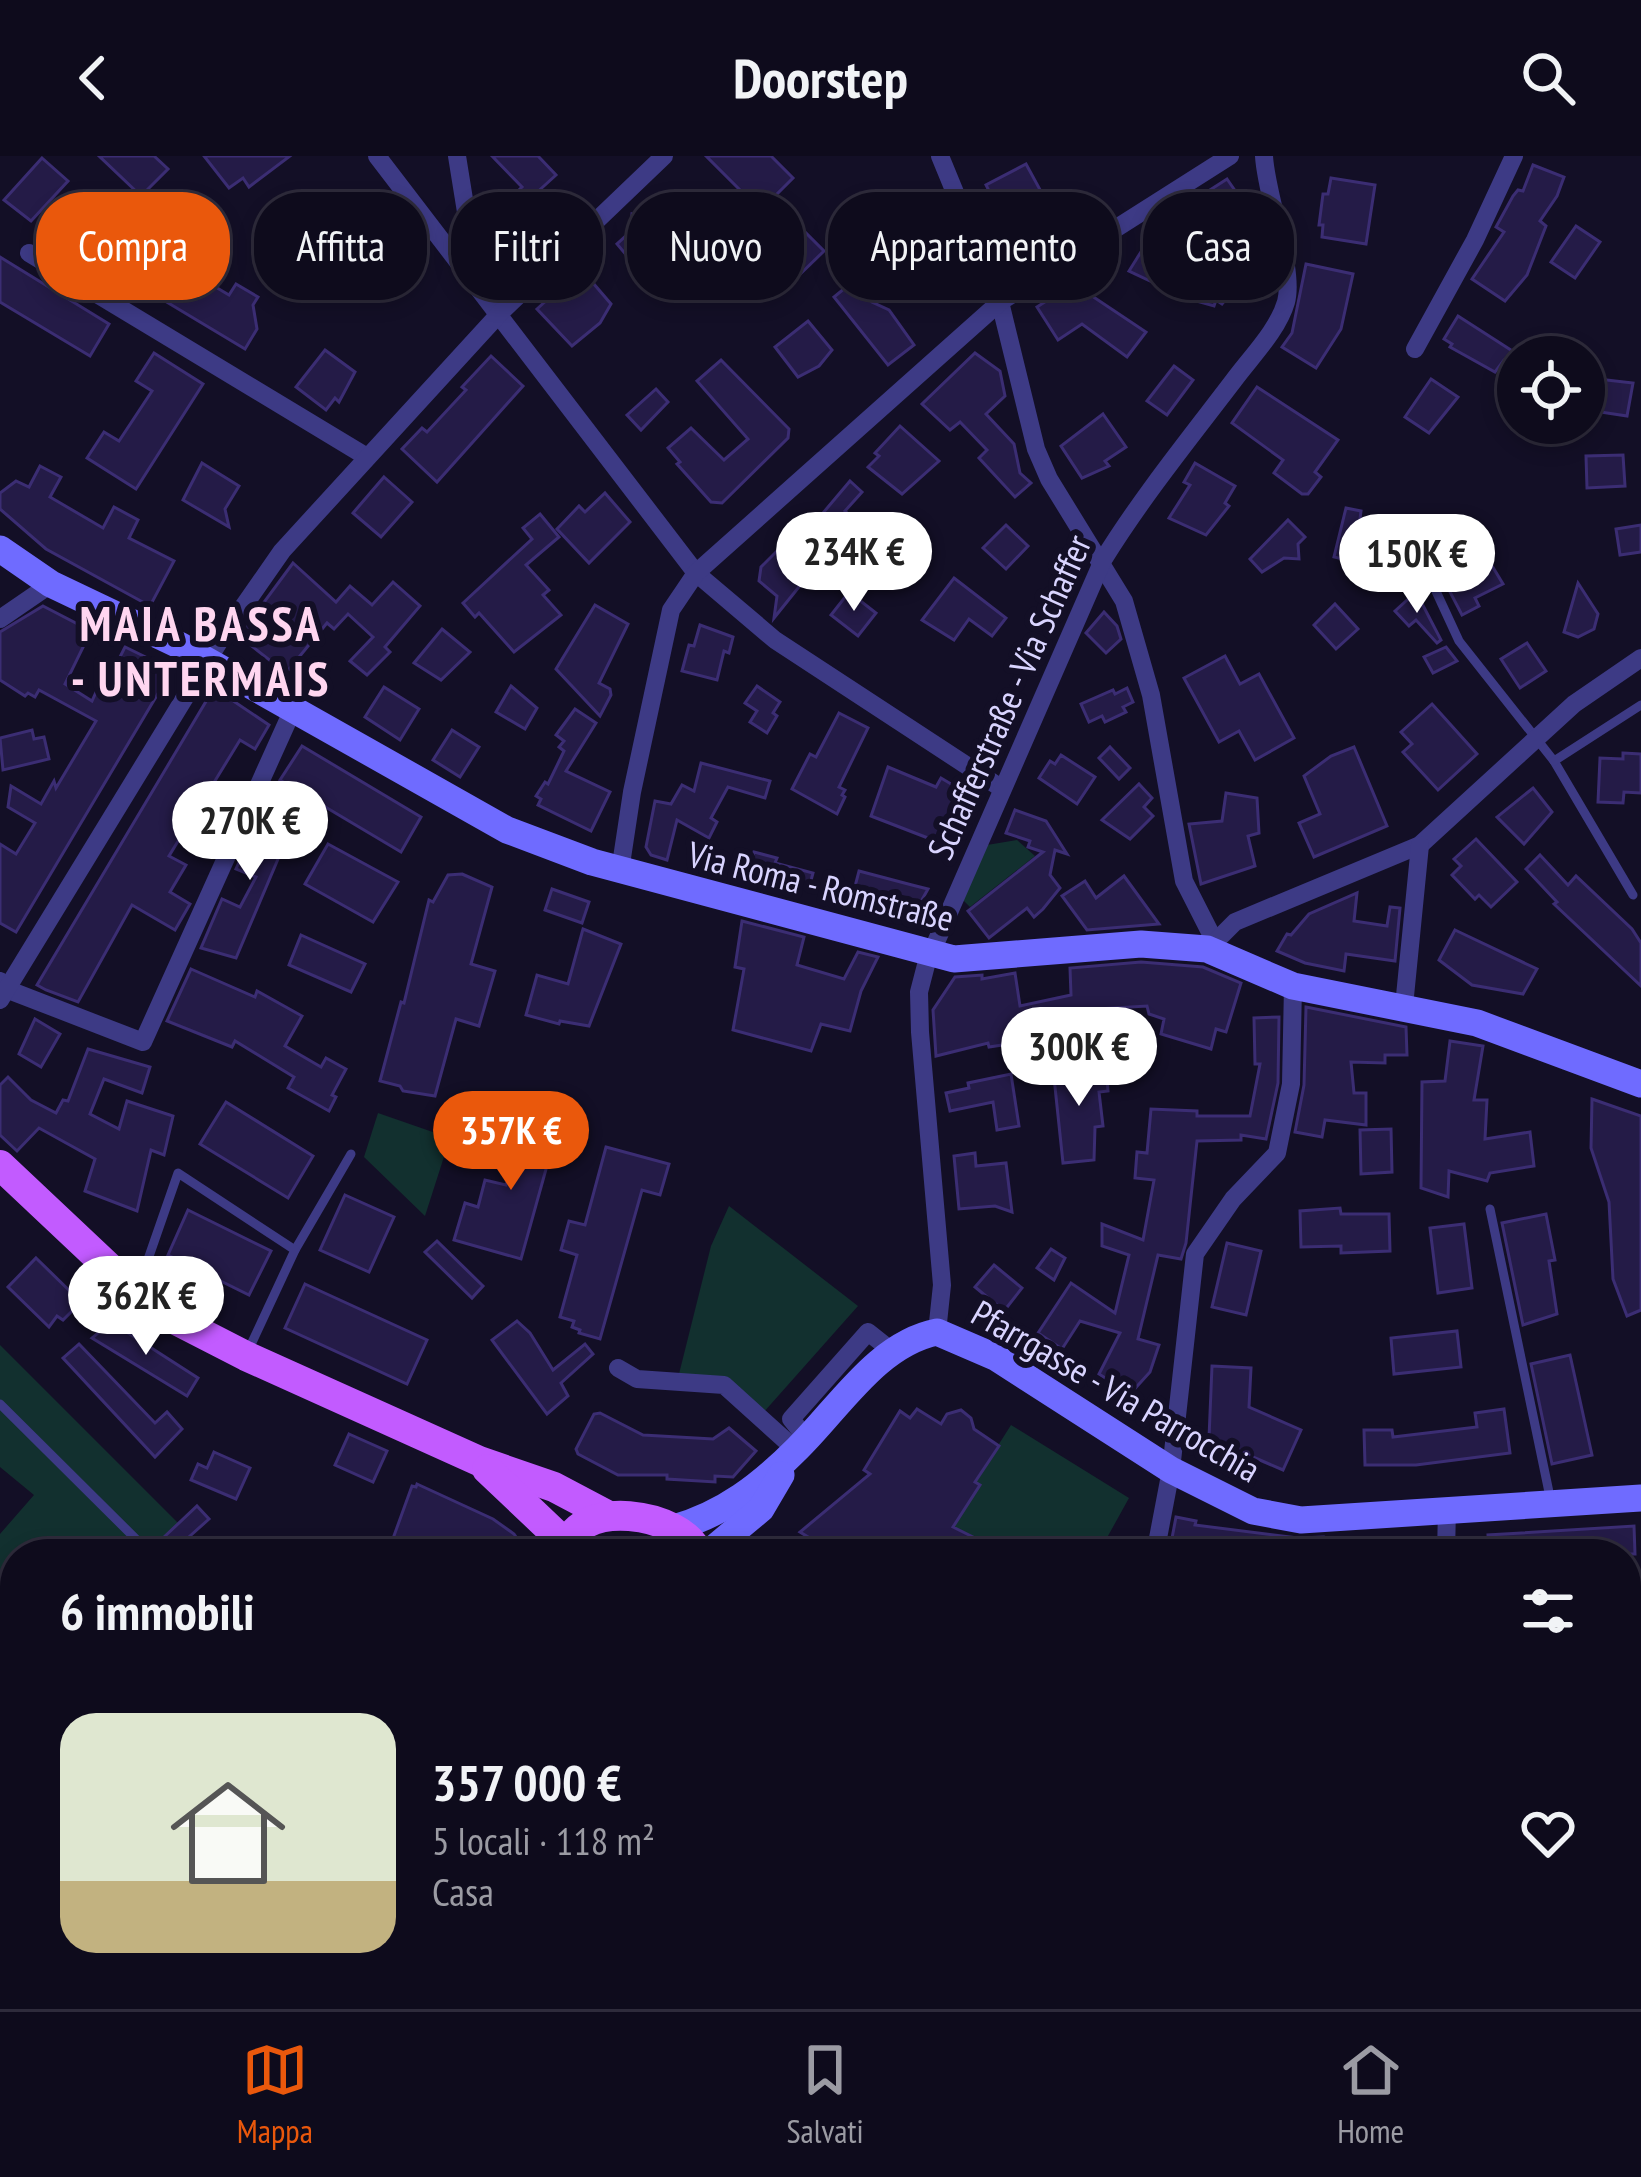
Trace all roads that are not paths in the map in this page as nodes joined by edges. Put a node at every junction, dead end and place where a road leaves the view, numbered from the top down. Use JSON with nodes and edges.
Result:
{"nodes":[{"id":1,"x":377,"y":156,"type":"edge"},
{"id":2,"x":457,"y":156,"type":"edge"},
{"id":3,"x":664,"y":156,"type":"edge"},
{"id":4,"x":940,"y":156,"type":"edge"},
{"id":5,"x":1230,"y":156,"type":"edge"},
{"id":6,"x":1264,"y":156,"type":"edge"},
{"id":7,"x":1514,"y":156,"type":"edge"},
{"id":8,"x":463,"y":192,"type":"edge"},
{"id":9,"x":451,"y":251,"type":"edge"},
{"id":10,"x":29,"y":253,"type":"dead end"},
{"id":11,"x":490,"y":300,"type":"edge"},
{"id":12,"x":1000,"y":302,"type":"junction"},
{"id":13,"x":500,"y":313,"type":"junction"},
{"id":14,"x":1415,"y":349,"type":"dead end"},
{"id":15,"x":367,"y":457,"type":"junction"},
{"id":16,"x":0,"y":549,"type":"edge"},
{"id":17,"x":1102,"y":560,"type":"junction"},
{"id":18,"x":1422,"y":560,"type":"dead end"},
{"id":19,"x":696,"y":572,"type":"junction"},
{"id":20,"x":51,"y":584,"type":"junction"},
{"id":21,"x":0,"y":619,"type":"edge"},
{"id":22,"x":1641,"y":658,"type":"edge"},
{"id":23,"x":218,"y":666,"type":"junction"},
{"id":24,"x":1641,"y":705,"type":"edge"},
{"id":25,"x":294,"y":707,"type":"junction"},
{"id":26,"x":1536,"y":739,"type":"junction"},
{"id":27,"x":1554,"y":761,"type":"junction"},
{"id":28,"x":1001,"y":788,"type":"junction"},
{"id":29,"x":1420,"y":845,"type":"junction"},
{"id":30,"x":620,"y":872,"type":"junction"},
{"id":31,"x":1633,"y":895,"type":"dead end"},
{"id":32,"x":1211,"y":945,"type":"junction"},
{"id":33,"x":929,"y":955,"type":"junction"},
{"id":34,"x":1293,"y":986,"type":"junction"},
{"id":35,"x":2,"y":990,"type":"edge"},
{"id":36,"x":1403,"y":1006,"type":"junction"},
{"id":37,"x":1641,"y":1084,"type":"edge"},
{"id":38,"x":351,"y":1154,"type":"dead end"},
{"id":39,"x":0,"y":1166,"type":"edge"},
{"id":40,"x":1490,"y":1209,"type":"dead end"},
{"id":41,"x":295,"y":1250,"type":"junction"},
{"id":42,"x":136,"y":1293,"type":"junction"},
{"id":43,"x":937,"y":1332,"type":"junction"},
{"id":44,"x":246,"y":1356,"type":"junction"},
{"id":45,"x":618,"y":1368,"type":"dead end"},
{"id":46,"x":0,"y":1404,"type":"edge"},
{"id":47,"x":801,"y":1445,"type":"junction"},
{"id":48,"x":478,"y":1461,"type":"junction"},
{"id":49,"x":1171,"y":1470,"type":"junction"},
{"id":50,"x":1641,"y":1498,"type":"edge"},
{"id":51,"x":1551,"y":1503,"type":"junction"},
{"id":52,"x":1447,"y":1508,"type":"junction"},
{"id":53,"x":607,"y":1515,"type":"junction"},
{"id":54,"x":674,"y":1528,"type":"junction"},
{"id":55,"x":136,"y":1539,"type":"edge"},
{"id":56,"x":556,"y":1539,"type":"edge"},
{"id":57,"x":569,"y":1539,"type":"edge"},
{"id":58,"x":690,"y":1539,"type":"edge"},
{"id":59,"x":724,"y":1539,"type":"edge"},
{"id":60,"x":1158,"y":1539,"type":"edge"},
{"id":61,"x":1446,"y":1539,"type":"edge"}],
"edges":[{"from":1,"to":9,"type":"street"},
{"from":2,"to":8,"type":"street"},
{"from":3,"to":13,"type":"street"},
{"from":4,"to":12,"type":"street"},
{"from":5,"to":12,"type":"street"},
{"from":6,"to":17,"type":"street","name":"Schafferstraße - Via Schaffer"},
{"from":7,"to":14,"type":"street"},
{"from":10,"to":15,"type":"street"},
{"from":11,"to":13,"type":"street"},
{"from":12,"to":17,"type":"street"},
{"from":12,"to":19,"type":"street"},
{"from":13,"to":15,"type":"street"},
{"from":13,"to":19,"type":"street"},
{"from":15,"to":23,"type":"street"},
{"from":16,"to":20,"type":"street"},
{"from":17,"to":28,"type":"street","name":"Schafferstraße - Via Schaffer"},
{"from":17,"to":32,"type":"street"},
{"from":18,"to":26,"type":"lane"},
{"from":19,"to":28,"type":"street"},
{"from":19,"to":30,"type":"street"},
{"from":20,"to":21,"type":"street"},
{"from":20,"to":23,"type":"street","name":"Via Roma - Romstraße"},
{"from":22,"to":26,"type":"street"},
{"from":23,"to":25,"type":"street","name":"Via Roma - Romstraße"},
{"from":23,"to":35,"type":"street"},
{"from":24,"to":27,"type":"lane"},
{"from":25,"to":30,"type":"street","name":"Via Roma - Romstraße"},
{"from":25,"to":35,"type":"street"},
{"from":26,"to":27,"type":"lane"},
{"from":26,"to":29,"type":"street"},
{"from":27,"to":31,"type":"lane"},
{"from":28,"to":33,"type":"street","name":"Schafferstraße - Via Schaffer"},
{"from":29,"to":32,"type":"street"},
{"from":29,"to":36,"type":"street"},
{"from":30,"to":33,"type":"street","name":"Via Roma - Romstraße"},
{"from":32,"to":33,"type":"street","name":"Via Roma - Romstraße"},
{"from":32,"to":34,"type":"street","name":"Via Roma - Romstraße"},
{"from":33,"to":43,"type":"street","name":"Schafferstraße - Via Schaffer"},
{"from":34,"to":36,"type":"street","name":"Via Roma - Romstraße"},
{"from":34,"to":49,"type":"street"},
{"from":36,"to":37,"type":"street","name":"Via Roma - Romstraße"},
{"from":38,"to":41,"type":"lane"},
{"from":39,"to":42,"type":"main road"},
{"from":40,"to":51,"type":"lane"},
{"from":41,"to":42,"type":"lane"},
{"from":41,"to":44,"type":"lane"},
{"from":42,"to":44,"type":"main road"},
{"from":43,"to":47,"type":"street","name":"Pfarrgasse - Via Parrocchia"},
{"from":43,"to":49,"type":"street","name":"Pfarrgasse - Via Parrocchia"},
{"from":44,"to":48,"type":"main road"},
{"from":45,"to":47,"type":"street"},
{"from":46,"to":55,"type":"lane"},
{"from":47,"to":54,"type":"street","name":"Pfarrgasse - Via Parrocchia"},
{"from":47,"to":59,"type":"street","name":"Pfarrgasse - Via Parrocchia"},
{"from":48,"to":53,"type":"main road"},
{"from":48,"to":56,"type":"main road"},
{"from":49,"to":52,"type":"street","name":"Pfarrgasse - Via Parrocchia"},
{"from":49,"to":60,"type":"street"},
{"from":50,"to":51,"type":"street","name":"Pfarrgasse - Via Parrocchia"},
{"from":51,"to":52,"type":"street","name":"Pfarrgasse - Via Parrocchia"},
{"from":52,"to":61,"type":"street"},
{"from":53,"to":54,"type":"main road"},
{"from":53,"to":57,"type":"main road"},
{"from":54,"to":58,"type":"main road"}]}
